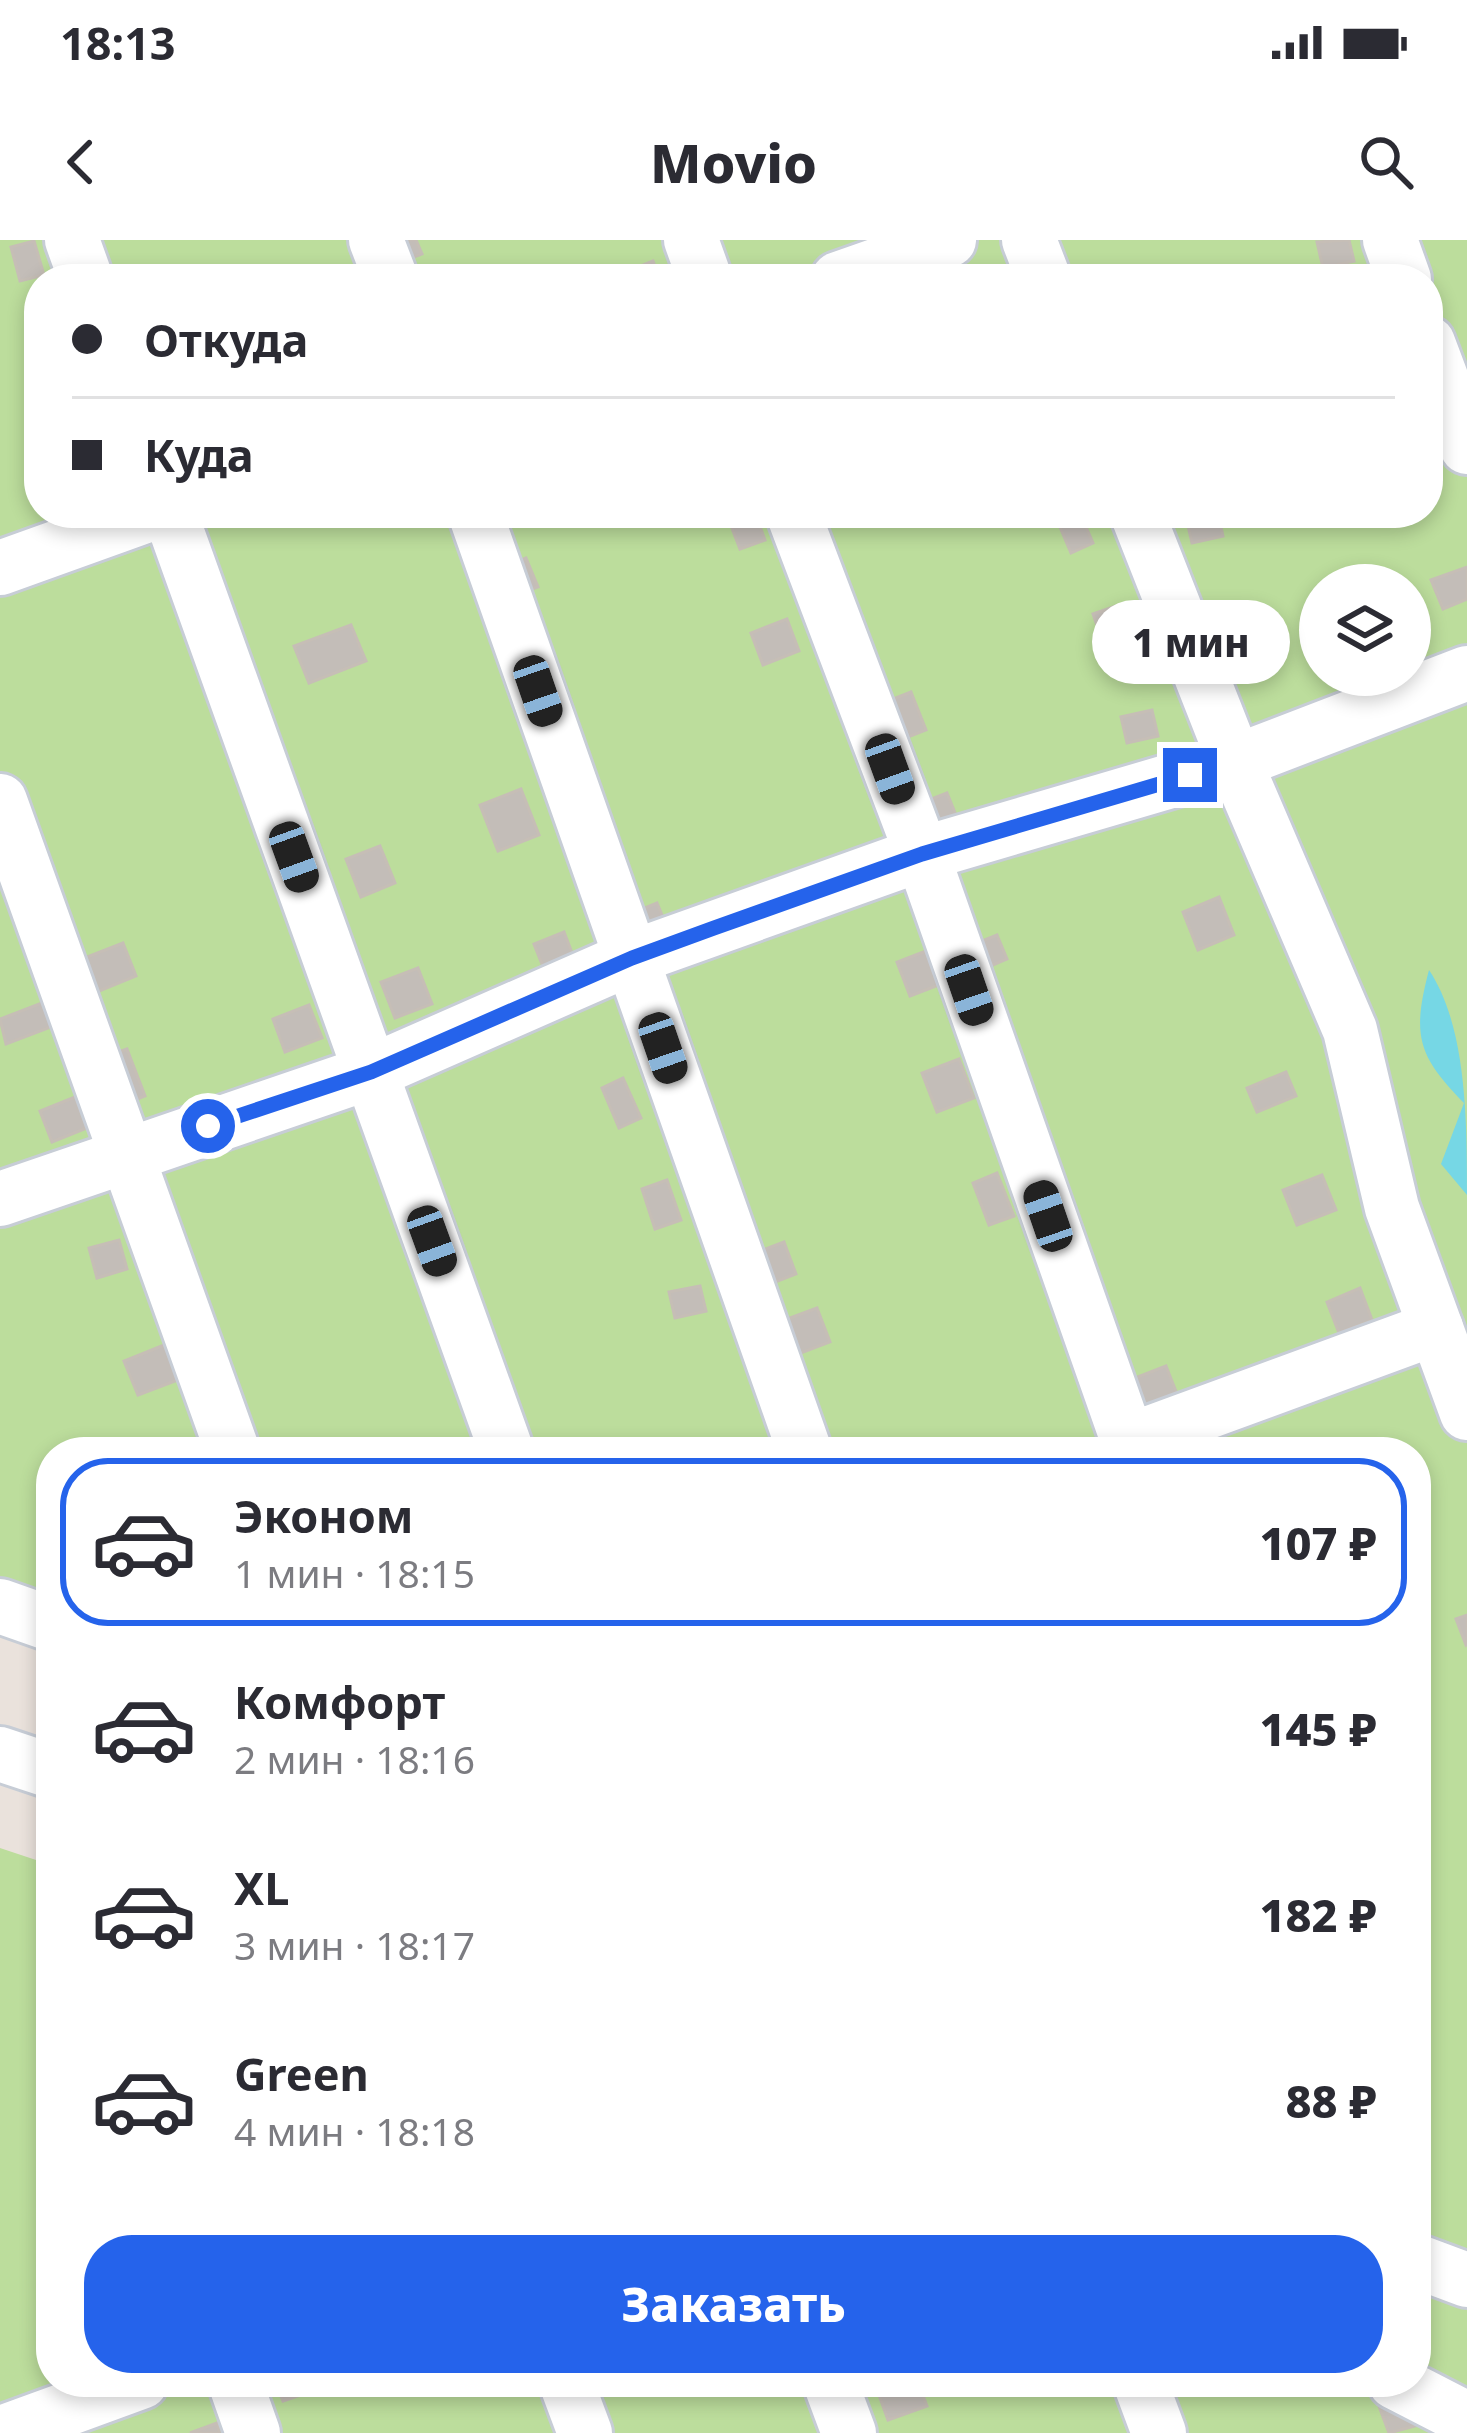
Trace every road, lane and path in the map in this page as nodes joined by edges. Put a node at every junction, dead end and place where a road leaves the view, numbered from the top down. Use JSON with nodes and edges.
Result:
{"nodes":[{"id":1,"x":949,"y":240,"type":"edge"},
{"id":2,"x":881,"y":264,"type":"edge"},
{"id":3,"x":1443,"y":383,"type":"edge"},
{"id":4,"x":1467,"y":447,"type":"edge"},
{"id":5,"x":111,"y":528,"type":"edge"},
{"id":6,"x":175,"y":528,"type":"edge"},
{"id":7,"x":480,"y":528,"type":"edge"},
{"id":8,"x":799,"y":528,"type":"edge"},
{"id":9,"x":1143,"y":528,"type":"edge"},
{"id":10,"x":0,"y":568,"type":"edge"},
{"id":11,"x":1467,"y":673,"type":"edge"},
{"id":12,"x":1235,"y":762,"type":"junction"},
{"id":13,"x":0,"y":801,"type":"edge"},
{"id":14,"x":922,"y":854,"type":"junction"},
{"id":15,"x":632,"y":958,"type":"junction"},
{"id":16,"x":371,"y":1072,"type":"junction"},
{"id":17,"x":126,"y":1153,"type":"junction"},
{"id":18,"x":0,"y":1199,"type":"edge"},
{"id":19,"x":1436,"y":1328,"type":"junction"},
{"id":20,"x":1467,"y":1413,"type":"edge"},
{"id":21,"x":228,"y":1437,"type":"edge"},
{"id":22,"x":503,"y":1437,"type":"edge"},
{"id":23,"x":800,"y":1437,"type":"edge"},
{"id":24,"x":1116,"y":1437,"type":"edge"},
{"id":25,"x":1149,"y":1437,"type":"edge"},
{"id":26,"x":0,"y":1606,"type":"edge"},
{"id":27,"x":36,"y":1619,"type":"edge"},
{"id":28,"x":0,"y":1754,"type":"edge"},
{"id":29,"x":36,"y":1766,"type":"edge"},
{"id":30,"x":1431,"y":2267,"type":"edge"},
{"id":31,"x":1467,"y":2280,"type":"edge"},
{"id":32,"x":100,"y":2397,"type":"edge"},
{"id":33,"x":241,"y":2397,"type":"edge"},
{"id":34,"x":571,"y":2397,"type":"edge"},
{"id":35,"x":836,"y":2397,"type":"edge"},
{"id":36,"x":1146,"y":2397,"type":"edge"},
{"id":37,"x":1424,"y":2397,"type":"edge"},
{"id":38,"x":1467,"y":2419,"type":"edge"},
{"id":39,"x":2,"y":2433,"type":"edge"},
{"id":40,"x":254,"y":2433,"type":"edge"},
{"id":41,"x":584,"y":2433,"type":"edge"},
{"id":42,"x":849,"y":2433,"type":"edge"},
{"id":43,"x":1159,"y":2433,"type":"edge"}],
"edges":[{"from":1,"to":2,"type":"street"},
{"from":3,"to":4,"type":"street"},
{"from":5,"to":10,"type":"street"},
{"from":6,"to":16,"type":"street"},
{"from":7,"to":15,"type":"street"},
{"from":8,"to":14,"type":"street"},
{"from":9,"to":12,"type":"street"},
{"from":11,"to":12,"type":"street"},
{"from":12,"to":14,"type":"street"},
{"from":12,"to":19,"type":"street"},
{"from":13,"to":17,"type":"street"},
{"from":14,"to":15,"type":"street"},
{"from":14,"to":24,"type":"street"},
{"from":15,"to":16,"type":"street"},
{"from":15,"to":23,"type":"street"},
{"from":16,"to":17,"type":"street"},
{"from":16,"to":22,"type":"street"},
{"from":17,"to":18,"type":"street"},
{"from":17,"to":21,"type":"street"},
{"from":19,"to":20,"type":"street"},
{"from":19,"to":25,"type":"street"},
{"from":26,"to":27,"type":"street"},
{"from":28,"to":29,"type":"street"},
{"from":30,"to":31,"type":"street"},
{"from":32,"to":39,"type":"street"},
{"from":33,"to":40,"type":"street"},
{"from":34,"to":41,"type":"street"},
{"from":35,"to":42,"type":"street"},
{"from":36,"to":43,"type":"street"},
{"from":37,"to":38,"type":"street"}]}
